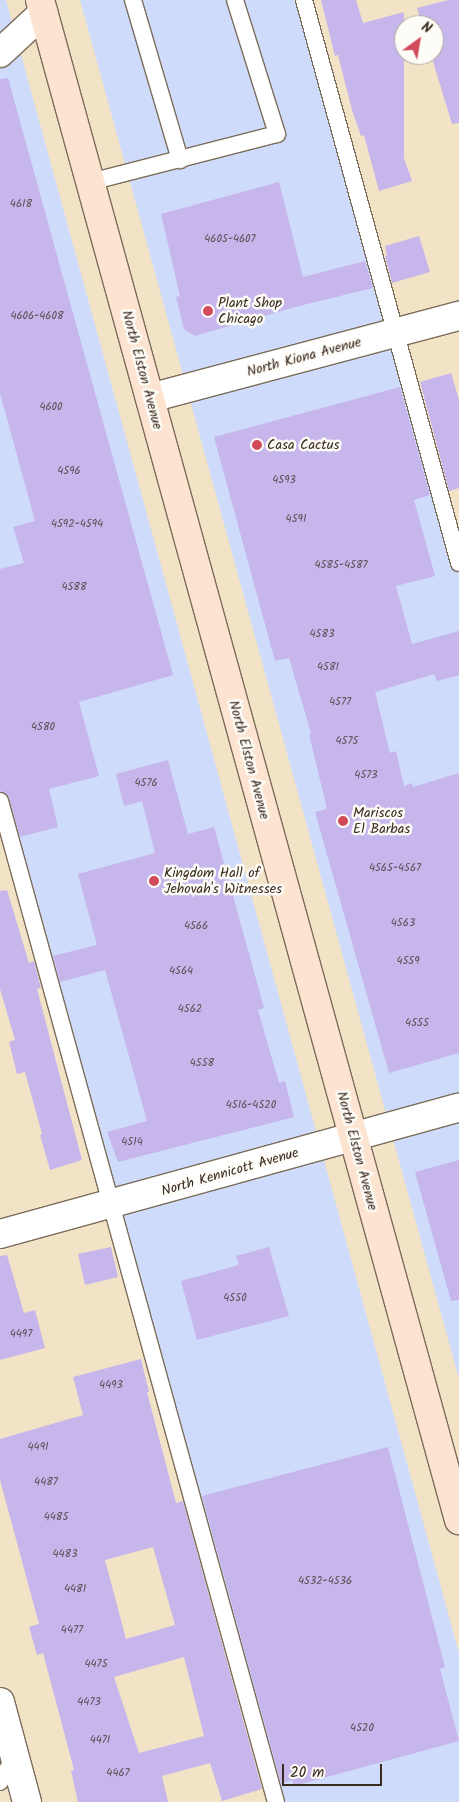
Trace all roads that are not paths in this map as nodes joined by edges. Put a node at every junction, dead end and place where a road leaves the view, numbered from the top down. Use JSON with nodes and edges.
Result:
{"nodes":[{"id":1,"x":133,"y":0,"type":"edge"},
{"id":2,"x":235,"y":0,"type":"edge"},
{"id":3,"x":304,"y":0,"type":"edge"},
{"id":4,"x":41,"y":7,"type":"edge"},
{"id":5,"x":0,"y":53,"type":"edge"},
{"id":6,"x":180,"y":160,"type":"junction"},
{"id":7,"x":90,"y":182,"type":"junction"},
{"id":8,"x":459,"y":316,"type":"edge"},
{"id":9,"x":395,"y":332,"type":"junction"},
{"id":10,"x":150,"y":398,"type":"junction"},
{"id":11,"x":459,"y":563,"type":"edge"},
{"id":12,"x":0,"y":801,"type":"edge"},
{"id":13,"x":459,"y":1108,"type":"edge"},
{"id":14,"x":353,"y":1137,"type":"junction"},
{"id":15,"x":110,"y":1205,"type":"junction"},
{"id":16,"x":0,"y":1234,"type":"edge"},
{"id":17,"x":459,"y":1520,"type":"edge"},
{"id":18,"x":0,"y":1702,"type":"edge"},
{"id":19,"x":15,"y":1756,"type":"junction"},
{"id":20,"x":0,"y":1782,"type":"edge"},
{"id":21,"x":27,"y":1802,"type":"edge"},
{"id":22,"x":276,"y":1802,"type":"edge"}],
"edges":[{"from":1,"to":6,"type":"lane"},
{"from":2,"to":6,"type":"lane"},
{"from":3,"to":9,"type":"lane"},
{"from":4,"to":5,"type":"street"},
{"from":4,"to":7,"type":"main road","name":"North Elston Avenue"},
{"from":6,"to":7,"type":"lane"},
{"from":7,"to":10,"type":"main road","name":"North Elston Avenue"},
{"from":8,"to":9,"type":"street","name":"North Kiona Avenue"},
{"from":9,"to":10,"type":"street","name":"North Kiona Avenue"},
{"from":9,"to":11,"type":"lane"},
{"from":10,"to":14,"type":"main road","name":"North Elston Avenue"},
{"from":12,"to":15,"type":"lane"},
{"from":13,"to":14,"type":"street","name":"North Kennicott Avenue"},
{"from":14,"to":15,"type":"street","name":"North Kennicott Avenue"},
{"from":14,"to":17,"type":"main road","name":"North Elston Avenue"},
{"from":15,"to":16,"type":"street","name":"North Kennicott Avenue"},
{"from":15,"to":22,"type":"lane"},
{"from":18,"to":19,"type":"street"},
{"from":19,"to":20,"type":"lane"},
{"from":19,"to":21,"type":"street"}]}
